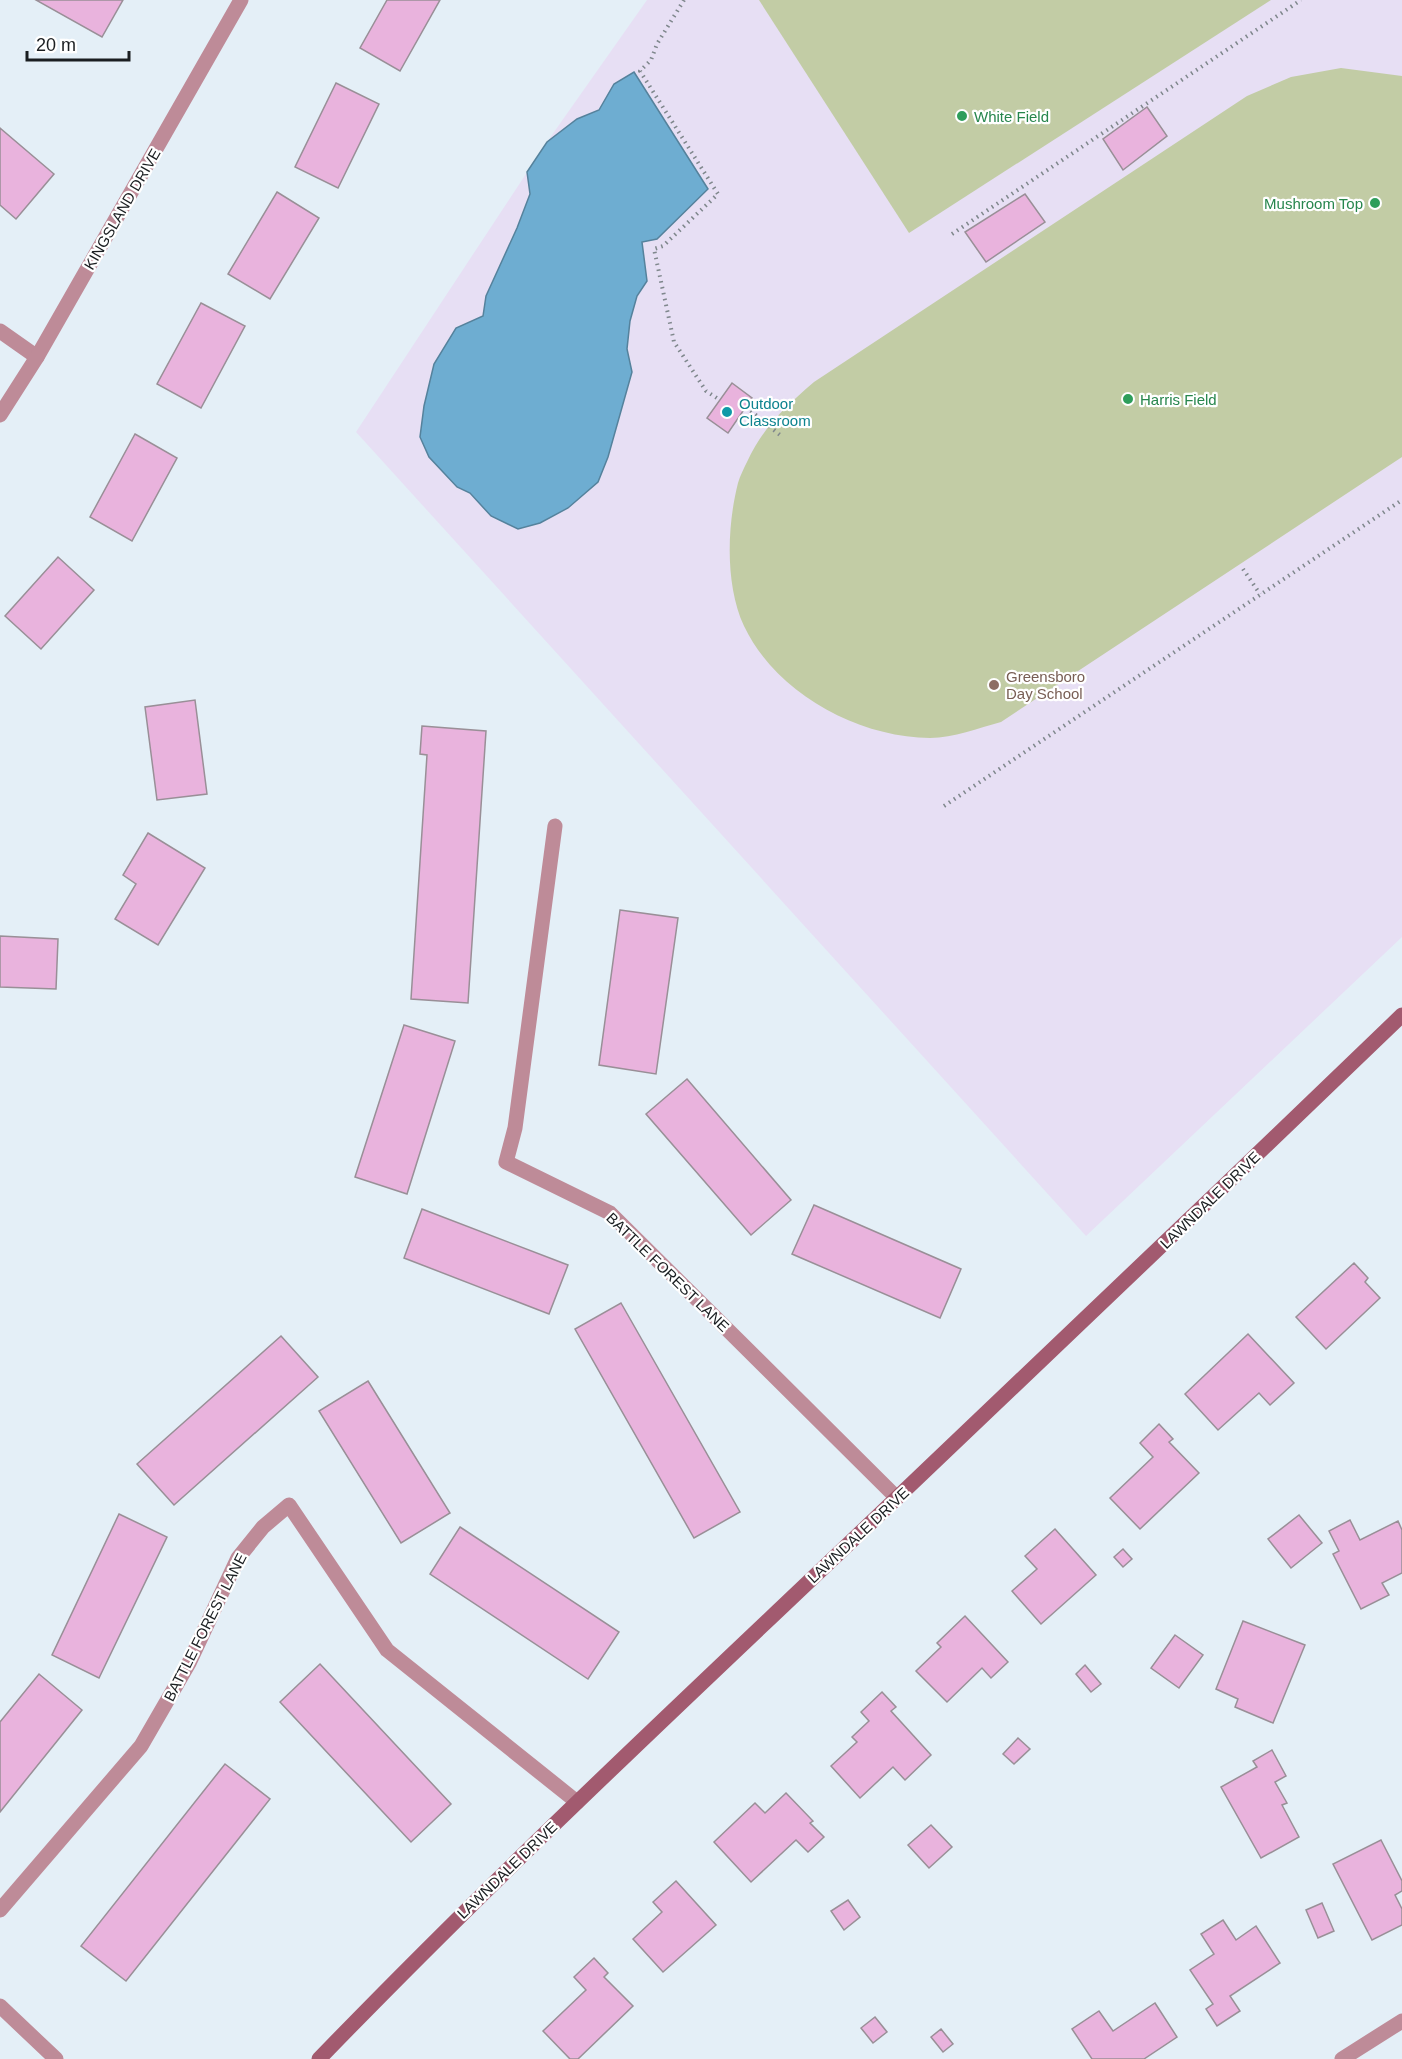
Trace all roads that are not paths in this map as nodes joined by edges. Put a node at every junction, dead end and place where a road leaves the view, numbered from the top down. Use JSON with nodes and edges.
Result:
{"nodes":[{"id":1,"x":241,"y":0,"type":"edge"},
{"id":2,"x":0,"y":331,"type":"edge"},
{"id":3,"x":37,"y":357,"type":"junction"},
{"id":4,"x":0,"y":415,"type":"edge"},
{"id":5,"x":555,"y":826,"type":"dead end"},
{"id":6,"x":1402,"y":1015,"type":"edge"},
{"id":7,"x":897,"y":1498,"type":"junction"},
{"id":8,"x":577,"y":1802,"type":"junction"},
{"id":9,"x":0,"y":1910,"type":"edge"},
{"id":10,"x":0,"y":2006,"type":"edge"},
{"id":11,"x":1402,"y":2021,"type":"edge"},
{"id":12,"x":56,"y":2059,"type":"edge"},
{"id":13,"x":319,"y":2059,"type":"edge"},
{"id":14,"x":1342,"y":2059,"type":"edge"}],
"edges":[{"from":1,"to":3,"type":"street","name":"KINGSLAND DRIVE"},
{"from":2,"to":3,"type":"street"},
{"from":3,"to":4,"type":"street","name":"KINGSLAND DRIVE"},
{"from":5,"to":7,"type":"street","name":"BATTLE FOREST LANE"},
{"from":6,"to":7,"type":"main road","name":"LAWNDALE DRIVE"},
{"from":7,"to":8,"type":"main road","name":"LAWNDALE DRIVE"},
{"from":8,"to":9,"type":"street","name":"BATTLE FOREST LANE"},
{"from":8,"to":13,"type":"main road","name":"LAWNDALE DRIVE"},
{"from":10,"to":12,"type":"street"},
{"from":11,"to":14,"type":"street"}]}
